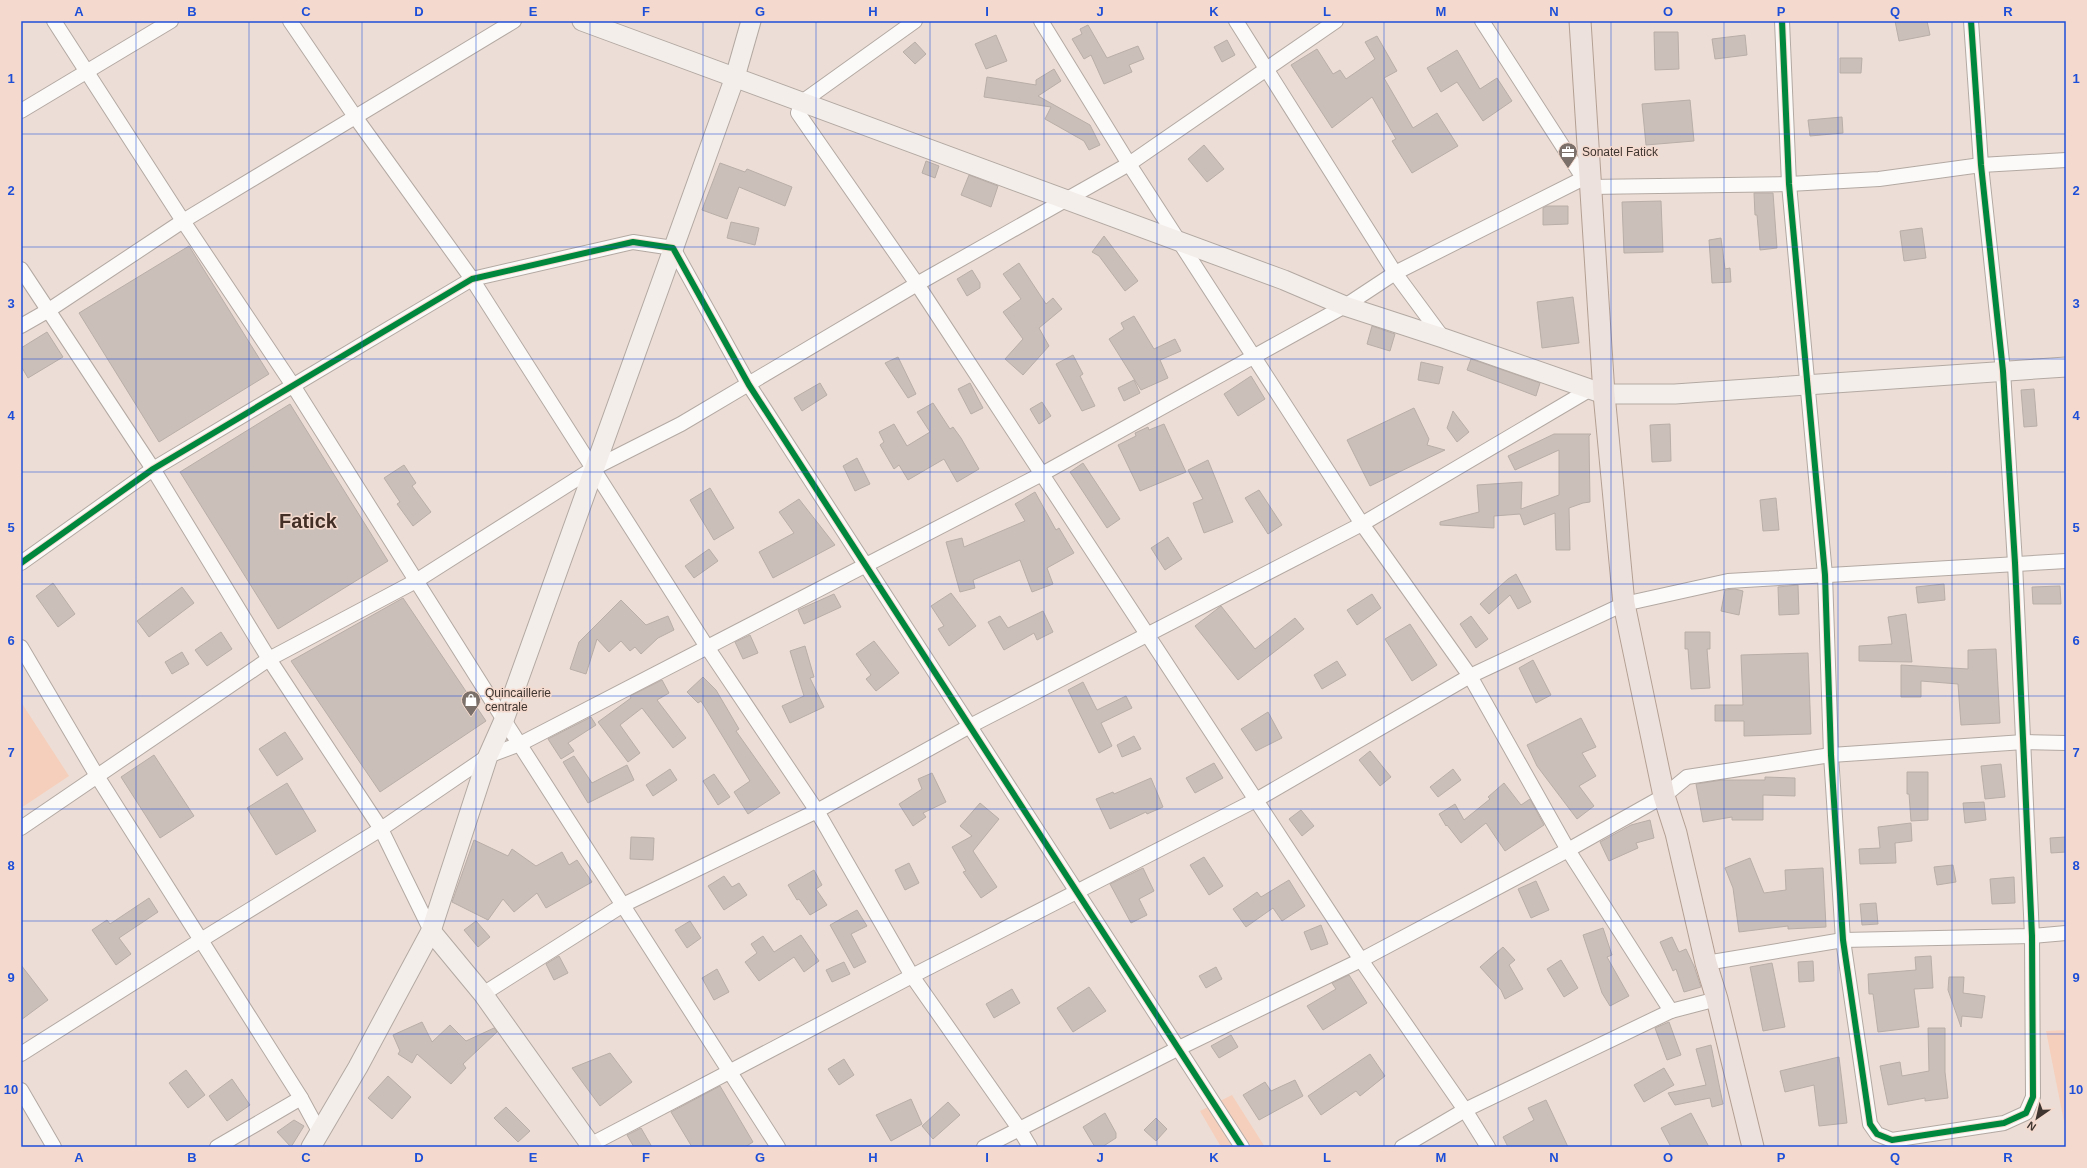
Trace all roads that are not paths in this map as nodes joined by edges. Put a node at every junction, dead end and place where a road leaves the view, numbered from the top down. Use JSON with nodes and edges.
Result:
{"nodes":[{"id":1,"x":54,"y":21,"type":"edge"},
{"id":2,"x":171,"y":21,"type":"edge"},
{"id":3,"x":290,"y":21,"type":"edge"},
{"id":4,"x":514,"y":21,"type":"edge"},
{"id":5,"x":582,"y":21,"type":"edge"},
{"id":6,"x":751,"y":21,"type":"edge"},
{"id":7,"x":915,"y":21,"type":"edge"},
{"id":8,"x":1041,"y":21,"type":"edge"},
{"id":9,"x":1236,"y":21,"type":"edge"},
{"id":10,"x":1336,"y":21,"type":"edge"},
{"id":11,"x":1482,"y":21,"type":"edge"},
{"id":12,"x":1580,"y":21,"type":"edge"},
{"id":13,"x":1782,"y":21,"type":"edge"},
{"id":14,"x":1971,"y":21,"type":"edge"},
{"id":15,"x":1266,"y":67,"type":"junction"},
{"id":16,"x":87,"y":71,"type":"junction"},
{"id":17,"x":735,"y":77,"type":"junction"},
{"id":18,"x":802,"y":102,"type":"junction"},
{"id":19,"x":21,"y":111,"type":"edge"},
{"id":20,"x":356,"y":118,"type":"junction"},
{"id":21,"x":2066,"y":160,"type":"edge"},
{"id":22,"x":1129,"y":164,"type":"junction"},
{"id":23,"x":1981,"y":165,"type":"junction"},
{"id":24,"x":1587,"y":182,"type":"junction"},
{"id":25,"x":1789,"y":184,"type":"junction"},
{"id":26,"x":1066,"y":200,"type":"junction"},
{"id":27,"x":183,"y":221,"type":"junction"},
{"id":28,"x":1180,"y":242,"type":"junction"},
{"id":29,"x":673,"y":248,"type":"junction"},
{"id":30,"x":21,"y":269,"type":"edge"},
{"id":31,"x":1395,"y":274,"type":"junction"},
{"id":32,"x":472,"y":279,"type":"junction"},
{"id":33,"x":917,"y":284,"type":"junction"},
{"id":34,"x":1345,"y":306,"type":"junction"},
{"id":35,"x":49,"y":310,"type":"junction"},
{"id":36,"x":21,"y":326,"type":"edge"},
{"id":37,"x":1443,"y":338,"type":"junction"},
{"id":38,"x":1254,"y":357,"type":"junction"},
{"id":39,"x":2066,"y":367,"type":"edge"},
{"id":40,"x":2002,"y":371,"type":"junction"},
{"id":41,"x":748,"y":385,"type":"junction"},
{"id":42,"x":1807,"y":385,"type":"junction"},
{"id":43,"x":294,"y":387,"type":"junction"},
{"id":44,"x":1597,"y":392,"type":"junction"},
{"id":45,"x":594,"y":468,"type":"junction"},
{"id":46,"x":154,"y":469,"type":"junction"},
{"id":47,"x":1042,"y":474,"type":"junction"},
{"id":48,"x":1362,"y":524,"type":"junction"},
{"id":49,"x":2066,"y":561,"type":"edge"},
{"id":50,"x":21,"y":563,"type":"edge"},
{"id":51,"x":2014,"y":564,"type":"junction"},
{"id":52,"x":866,"y":565,"type":"junction"},
{"id":53,"x":1825,"y":575,"type":"junction"},
{"id":54,"x":416,"y":582,"type":"junction"},
{"id":55,"x":1624,"y":604,"type":"junction"},
{"id":56,"x":1148,"y":635,"type":"junction"},
{"id":57,"x":707,"y":646,"type":"junction"},
{"id":58,"x":21,"y":647,"type":"edge"},
{"id":59,"x":269,"y":659,"type":"junction"},
{"id":60,"x":1470,"y":676,"type":"junction"},
{"id":61,"x":504,"y":720,"type":"junction"},
{"id":62,"x":970,"y":726,"type":"junction"},
{"id":63,"x":2024,"y":742,"type":"junction"},
{"id":64,"x":2066,"y":743,"type":"edge"},
{"id":65,"x":520,"y":744,"type":"junction"},
{"id":66,"x":1831,"y":755,"type":"junction"},
{"id":67,"x":488,"y":756,"type":"junction"},
{"id":68,"x":97,"y":776,"type":"junction"},
{"id":69,"x":1664,"y":796,"type":"junction"},
{"id":70,"x":1256,"y":800,"type":"junction"},
{"id":71,"x":817,"y":811,"type":"junction"},
{"id":72,"x":21,"y":828,"type":"edge"},
{"id":73,"x":380,"y":829,"type":"junction"},
{"id":74,"x":1568,"y":850,"type":"junction"},
{"id":75,"x":1078,"y":892,"type":"junction"},
{"id":76,"x":623,"y":905,"type":"junction"},
{"id":77,"x":432,"y":931,"type":"junction"},
{"id":78,"x":2066,"y":933,"type":"edge"},
{"id":79,"x":2032,"y":936,"type":"junction"},
{"id":80,"x":201,"y":940,"type":"junction"},
{"id":81,"x":1843,"y":940,"type":"junction"},
{"id":82,"x":1361,"y":960,"type":"junction"},
{"id":83,"x":1706,"y":963,"type":"junction"},
{"id":84,"x":912,"y":976,"type":"junction"},
{"id":85,"x":483,"y":994,"type":"junction"},
{"id":86,"x":1717,"y":999,"type":"junction"},
{"id":87,"x":1671,"y":1011,"type":"junction"},
{"id":88,"x":1179,"y":1048,"type":"junction"},
{"id":89,"x":21,"y":1054,"type":"edge"},
{"id":90,"x":730,"y":1072,"type":"junction"},
{"id":91,"x":21,"y":1090,"type":"edge"},
{"id":92,"x":301,"y":1098,"type":"junction"},
{"id":93,"x":1465,"y":1110,"type":"junction"},
{"id":94,"x":1020,"y":1130,"type":"junction"},
{"id":95,"x":316,"y":1143,"type":"edge"},
{"id":96,"x":589,"y":1146,"type":"edge"},
{"id":97,"x":54,"y":1147,"type":"edge"},
{"id":98,"x":217,"y":1147,"type":"edge"},
{"id":99,"x":778,"y":1147,"type":"edge"},
{"id":100,"x":984,"y":1147,"type":"edge"},
{"id":101,"x":1030,"y":1147,"type":"edge"},
{"id":102,"x":1242,"y":1147,"type":"edge"},
{"id":103,"x":1402,"y":1147,"type":"edge"},
{"id":104,"x":1488,"y":1147,"type":"edge"},
{"id":105,"x":1753,"y":1147,"type":"edge"}],
"edges":[{"from":1,"to":16,"type":"street"},
{"from":2,"to":16,"type":"street"},
{"from":3,"to":20,"type":"street"},
{"from":4,"to":20,"type":"street"},
{"from":5,"to":17,"type":"street"},
{"from":6,"to":17,"type":"street"},
{"from":7,"to":18,"type":"street"},
{"from":8,"to":22,"type":"street"},
{"from":9,"to":15,"type":"street"},
{"from":10,"to":15,"type":"street"},
{"from":11,"to":24,"type":"street"},
{"from":12,"to":24,"type":"main road"},
{"from":13,"to":25,"type":"street"},
{"from":14,"to":23,"type":"street"},
{"from":15,"to":22,"type":"street"},
{"from":15,"to":31,"type":"street"},
{"from":16,"to":19,"type":"street"},
{"from":16,"to":27,"type":"street"},
{"from":17,"to":18,"type":"street"},
{"from":17,"to":29,"type":"street"},
{"from":18,"to":26,"type":"street"},
{"from":18,"to":33,"type":"street"},
{"from":20,"to":27,"type":"street"},
{"from":20,"to":32,"type":"street"},
{"from":21,"to":23,"type":"street"},
{"from":22,"to":26,"type":"street"},
{"from":22,"to":28,"type":"street"},
{"from":23,"to":25,"type":"street"},
{"from":23,"to":40,"type":"street"},
{"from":24,"to":25,"type":"street"},
{"from":24,"to":31,"type":"street"},
{"from":24,"to":44,"type":"main road"},
{"from":25,"to":42,"type":"street"},
{"from":26,"to":28,"type":"street"},
{"from":26,"to":33,"type":"street"},
{"from":27,"to":35,"type":"street"},
{"from":27,"to":43,"type":"street"},
{"from":28,"to":34,"type":"street"},
{"from":28,"to":38,"type":"street"},
{"from":29,"to":32,"type":"street"},
{"from":29,"to":41,"type":"street"},
{"from":29,"to":45,"type":"street"},
{"from":30,"to":35,"type":"street"},
{"from":31,"to":34,"type":"street"},
{"from":31,"to":37,"type":"street"},
{"from":32,"to":43,"type":"street"},
{"from":32,"to":45,"type":"street"},
{"from":33,"to":41,"type":"street"},
{"from":33,"to":47,"type":"street"},
{"from":34,"to":37,"type":"street"},
{"from":34,"to":38,"type":"street"},
{"from":35,"to":36,"type":"street"},
{"from":35,"to":46,"type":"street"},
{"from":37,"to":44,"type":"street"},
{"from":38,"to":47,"type":"street"},
{"from":38,"to":48,"type":"street"},
{"from":39,"to":40,"type":"street"},
{"from":40,"to":42,"type":"street"},
{"from":40,"to":51,"type":"street"},
{"from":41,"to":45,"type":"street"},
{"from":41,"to":52,"type":"street"},
{"from":42,"to":44,"type":"street"},
{"from":42,"to":53,"type":"street"},
{"from":43,"to":46,"type":"street"},
{"from":43,"to":54,"type":"street"},
{"from":44,"to":48,"type":"street"},
{"from":44,"to":55,"type":"main road"},
{"from":45,"to":54,"type":"street"},
{"from":45,"to":57,"type":"street"},
{"from":45,"to":61,"type":"street"},
{"from":46,"to":50,"type":"street"},
{"from":46,"to":59,"type":"street"},
{"from":47,"to":52,"type":"street"},
{"from":47,"to":56,"type":"street"},
{"from":48,"to":56,"type":"street"},
{"from":48,"to":60,"type":"street"},
{"from":49,"to":51,"type":"street"},
{"from":51,"to":53,"type":"street"},
{"from":51,"to":63,"type":"street"},
{"from":52,"to":57,"type":"street"},
{"from":52,"to":62,"type":"street"},
{"from":53,"to":55,"type":"street"},
{"from":53,"to":66,"type":"street"},
{"from":54,"to":59,"type":"street"},
{"from":54,"to":61,"type":"street"},
{"from":55,"to":60,"type":"street"},
{"from":55,"to":69,"type":"main road"},
{"from":56,"to":62,"type":"street"},
{"from":56,"to":70,"type":"street"},
{"from":57,"to":65,"type":"street"},
{"from":57,"to":71,"type":"street"},
{"from":58,"to":68,"type":"street"},
{"from":59,"to":68,"type":"street"},
{"from":59,"to":73,"type":"street"},
{"from":60,"to":70,"type":"street"},
{"from":60,"to":74,"type":"street"},
{"from":61,"to":65,"type":"street"},
{"from":61,"to":67,"type":"street"},
{"from":62,"to":71,"type":"street"},
{"from":62,"to":75,"type":"street"},
{"from":63,"to":64,"type":"street"},
{"from":63,"to":66,"type":"street"},
{"from":63,"to":79,"type":"street"},
{"from":65,"to":67,"type":"street"},
{"from":65,"to":76,"type":"street"},
{"from":66,"to":69,"type":"street"},
{"from":66,"to":81,"type":"street"},
{"from":67,"to":73,"type":"street"},
{"from":67,"to":77,"type":"street"},
{"from":68,"to":72,"type":"street"},
{"from":68,"to":80,"type":"street"},
{"from":69,"to":74,"type":"street"},
{"from":69,"to":83,"type":"main road"},
{"from":70,"to":75,"type":"street"},
{"from":70,"to":82,"type":"street"},
{"from":71,"to":76,"type":"street"},
{"from":71,"to":84,"type":"street"},
{"from":73,"to":77,"type":"street"},
{"from":73,"to":80,"type":"street"},
{"from":74,"to":82,"type":"street"},
{"from":74,"to":87,"type":"street"},
{"from":75,"to":84,"type":"street"},
{"from":75,"to":88,"type":"street"},
{"from":76,"to":85,"type":"street"},
{"from":76,"to":90,"type":"street"},
{"from":77,"to":85,"type":"street"},
{"from":77,"to":95,"type":"street"},
{"from":78,"to":79,"type":"street"},
{"from":79,"to":81,"type":"street"},
{"from":79,"to":81,"type":"street"},
{"from":80,"to":89,"type":"street"},
{"from":80,"to":92,"type":"street"},
{"from":81,"to":83,"type":"street"},
{"from":82,"to":88,"type":"street"},
{"from":82,"to":93,"type":"street"},
{"from":83,"to":86,"type":"main road"},
{"from":84,"to":90,"type":"street"},
{"from":84,"to":94,"type":"street"},
{"from":85,"to":96,"type":"street"},
{"from":86,"to":87,"type":"street"},
{"from":86,"to":105,"type":"main road"},
{"from":87,"to":93,"type":"street"},
{"from":88,"to":94,"type":"street"},
{"from":88,"to":102,"type":"street"},
{"from":90,"to":96,"type":"street"},
{"from":90,"to":99,"type":"street"},
{"from":91,"to":97,"type":"street"},
{"from":92,"to":95,"type":"street"},
{"from":92,"to":98,"type":"street"},
{"from":93,"to":103,"type":"street"},
{"from":93,"to":104,"type":"street"},
{"from":94,"to":100,"type":"street"},
{"from":94,"to":101,"type":"street"}]}
